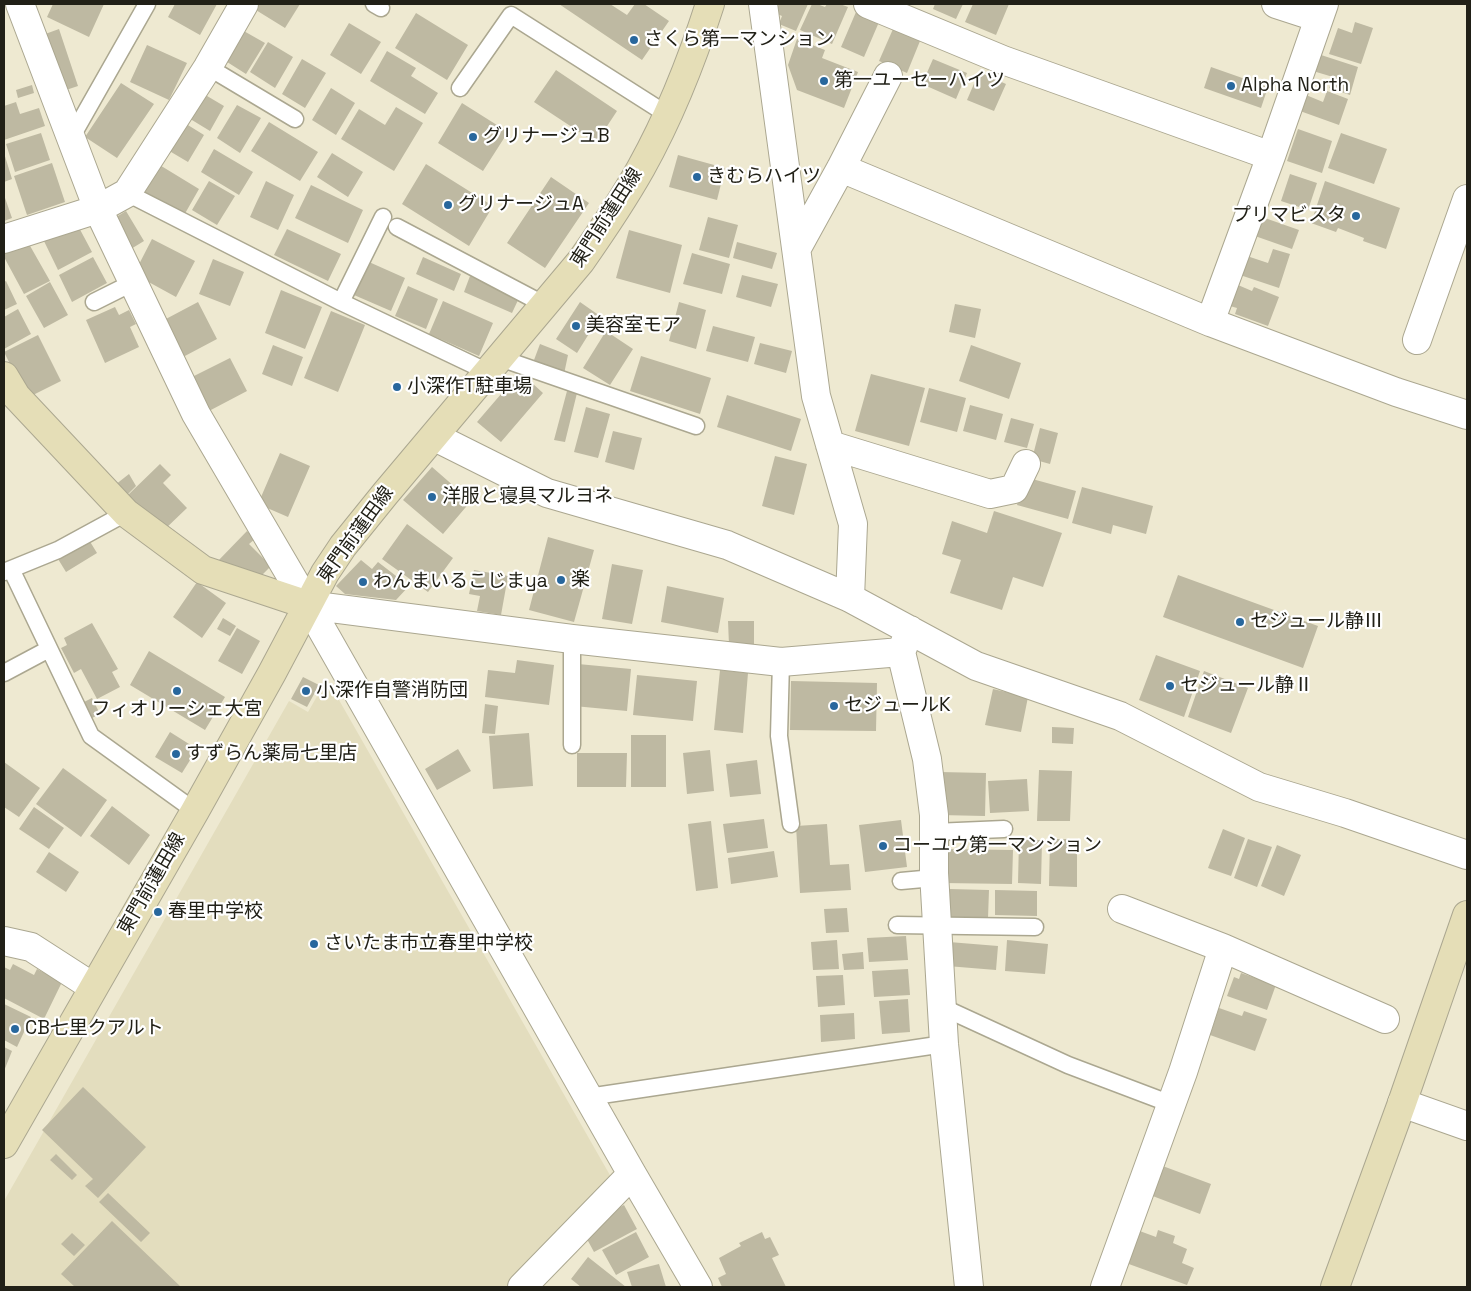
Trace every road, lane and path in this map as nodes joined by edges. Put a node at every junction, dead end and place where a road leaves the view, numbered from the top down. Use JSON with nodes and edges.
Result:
{"nodes":[{"id":1,"x":20,"y":4,"type":"edge"},
{"id":2,"x":147,"y":4,"type":"edge"},
{"id":3,"x":244,"y":4,"type":"edge"},
{"id":4,"x":710,"y":4,"type":"edge"},
{"id":5,"x":763,"y":4,"type":"edge"},
{"id":6,"x":868,"y":4,"type":"edge"},
{"id":7,"x":1276,"y":4,"type":"edge"},
{"id":8,"x":1321,"y":11,"type":"edge"},
{"id":9,"x":208,"y":67,"type":"junction"},
{"id":10,"x":888,"y":76,"type":"dead end"},
{"id":11,"x":460,"y":88,"type":"dead end"},
{"id":12,"x":668,"y":116,"type":"junction"},
{"id":13,"x":295,"y":119,"type":"dead end"},
{"id":14,"x":70,"y":138,"type":"junction"},
{"id":15,"x":1271,"y":156,"type":"junction"},
{"id":16,"x":840,"y":168,"type":"junction"},
{"id":17,"x":127,"y":193,"type":"junction"},
{"id":18,"x":1467,"y":199,"type":"edge"},
{"id":19,"x":98,"y":209,"type":"junction"},
{"id":20,"x":382,"y":217,"type":"dead end"},
{"id":21,"x":397,"y":227,"type":"dead end"},
{"id":22,"x":4,"y":240,"type":"edge"},
{"id":23,"x":797,"y":248,"type":"junction"},
{"id":24,"x":132,"y":283,"type":"junction"},
{"id":25,"x":94,"y":302,"type":"dead end"},
{"id":26,"x":341,"y":302,"type":"junction"},
{"id":27,"x":545,"y":305,"type":"junction"},
{"id":28,"x":1210,"y":322,"type":"junction"},
{"id":29,"x":1417,"y":340,"type":"dead end"},
{"id":30,"x":494,"y":365,"type":"junction"},
{"id":31,"x":4,"y":376,"type":"edge"},
{"id":32,"x":1467,"y":416,"type":"edge"},
{"id":33,"x":696,"y":426,"type":"dead end"},
{"id":34,"x":435,"y":437,"type":"junction"},
{"id":35,"x":830,"y":445,"type":"junction"},
{"id":36,"x":1026,"y":464,"type":"dead end"},
{"id":37,"x":126,"y":513,"type":"junction"},
{"id":38,"x":7,"y":571,"type":"edge"},
{"id":39,"x":850,"y":598,"type":"junction"},
{"id":40,"x":308,"y":605,"type":"junction"},
{"id":41,"x":572,"y":639,"type":"junction"},
{"id":42,"x":905,"y":641,"type":"junction"},
{"id":43,"x":49,"y":649,"type":"junction"},
{"id":44,"x":781,"y":662,"type":"junction"},
{"id":45,"x":4,"y":673,"type":"edge"},
{"id":46,"x":572,"y":745,"type":"dead end"},
{"id":47,"x":194,"y":811,"type":"junction"},
{"id":48,"x":791,"y":824,"type":"dead end"},
{"id":49,"x":1004,"y":829,"type":"dead end"},
{"id":50,"x":934,"y":832,"type":"junction"},
{"id":51,"x":1467,"y":855,"type":"edge"},
{"id":52,"x":934,"y":878,"type":"junction"},
{"id":53,"x":901,"y":881,"type":"dead end"},
{"id":54,"x":1122,"y":909,"type":"dead end"},
{"id":55,"x":1467,"y":915,"type":"edge"},
{"id":56,"x":896,"y":925,"type":"dead end"},
{"id":57,"x":937,"y":925,"type":"junction"},
{"id":58,"x":1034,"y":927,"type":"dead end"},
{"id":59,"x":4,"y":941,"type":"edge"},
{"id":60,"x":1222,"y":948,"type":"junction"},
{"id":61,"x":93,"y":987,"type":"junction"},
{"id":62,"x":942,"y":1007,"type":"junction"},
{"id":63,"x":1385,"y":1019,"type":"dead end"},
{"id":64,"x":944,"y":1044,"type":"junction"},
{"id":65,"x":588,"y":1097,"type":"junction"},
{"id":66,"x":1402,"y":1103,"type":"junction"},
{"id":67,"x":1172,"y":1104,"type":"junction"},
{"id":68,"x":1467,"y":1126,"type":"edge"},
{"id":69,"x":4,"y":1144,"type":"edge"},
{"id":70,"x":632,"y":1174,"type":"junction"},
{"id":71,"x":696,"y":1286,"type":"edge"},
{"id":72,"x":1110,"y":1286,"type":"edge"},
{"id":73,"x":522,"y":1287,"type":"edge"},
{"id":74,"x":969,"y":1287,"type":"edge"},
{"id":75,"x":1335,"y":1287,"type":"edge"}],
"edges":[{"from":1,"to":14,"type":"street"},
{"from":2,"to":14,"type":"lane"},
{"from":3,"to":9,"type":"street"},
{"from":4,"to":12,"type":"main road","name":"東門前蓮田線"},
{"from":5,"to":23,"type":"street"},
{"from":6,"to":15,"type":"street"},
{"from":7,"to":8,"type":"street"},
{"from":8,"to":15,"type":"street"},
{"from":9,"to":13,"type":"lane"},
{"from":9,"to":17,"type":"street"},
{"from":10,"to":16,"type":"street"},
{"from":11,"to":12,"type":"lane"},
{"from":12,"to":27,"type":"main road","name":"東門前蓮田線"},
{"from":14,"to":19,"type":"street"},
{"from":15,"to":28,"type":"street"},
{"from":16,"to":23,"type":"street"},
{"from":16,"to":28,"type":"street"},
{"from":17,"to":19,"type":"street"},
{"from":17,"to":26,"type":"lane"},
{"from":18,"to":29,"type":"street"},
{"from":19,"to":22,"type":"street"},
{"from":19,"to":24,"type":"street"},
{"from":20,"to":26,"type":"lane"},
{"from":21,"to":27,"type":"lane"},
{"from":23,"to":35,"type":"street"},
{"from":24,"to":25,"type":"lane"},
{"from":24,"to":40,"type":"street"},
{"from":26,"to":30,"type":"lane"},
{"from":27,"to":30,"type":"main road","name":"東門前蓮田線"},
{"from":28,"to":32,"type":"street"},
{"from":30,"to":33,"type":"lane"},
{"from":30,"to":34,"type":"main road","name":"東門前蓮田線"},
{"from":31,"to":37,"type":"main road"},
{"from":34,"to":39,"type":"street"},
{"from":34,"to":40,"type":"main road","name":"東門前蓮田線"},
{"from":35,"to":36,"type":"street"},
{"from":35,"to":39,"type":"street"},
{"from":37,"to":38,"type":"lane"},
{"from":37,"to":40,"type":"main road"},
{"from":38,"to":43,"type":"lane"},
{"from":39,"to":42,"type":"street"},
{"from":40,"to":41,"type":"street"},
{"from":40,"to":47,"type":"main road","name":"東門前蓮田線"},
{"from":40,"to":65,"type":"street"},
{"from":41,"to":44,"type":"street"},
{"from":41,"to":46,"type":"lane"},
{"from":42,"to":44,"type":"street"},
{"from":42,"to":50,"type":"street"},
{"from":42,"to":51,"type":"street"},
{"from":43,"to":45,"type":"lane"},
{"from":43,"to":47,"type":"lane"},
{"from":44,"to":48,"type":"lane"},
{"from":47,"to":61,"type":"main road","name":"東門前蓮田線"},
{"from":49,"to":50,"type":"lane"},
{"from":50,"to":52,"type":"street"},
{"from":52,"to":53,"type":"lane"},
{"from":52,"to":57,"type":"street"},
{"from":54,"to":60,"type":"street"},
{"from":55,"to":66,"type":"main road"},
{"from":56,"to":57,"type":"lane"},
{"from":57,"to":58,"type":"lane"},
{"from":57,"to":62,"type":"street"},
{"from":59,"to":61,"type":"street"},
{"from":60,"to":63,"type":"street"},
{"from":60,"to":67,"type":"street"},
{"from":61,"to":69,"type":"main road","name":"東門前蓮田線"},
{"from":62,"to":64,"type":"street"},
{"from":62,"to":67,"type":"lane"},
{"from":64,"to":65,"type":"lane"},
{"from":64,"to":74,"type":"street"},
{"from":65,"to":70,"type":"street"},
{"from":66,"to":68,"type":"street"},
{"from":66,"to":75,"type":"main road"},
{"from":67,"to":72,"type":"street"},
{"from":70,"to":71,"type":"street"},
{"from":70,"to":73,"type":"street"}]}
